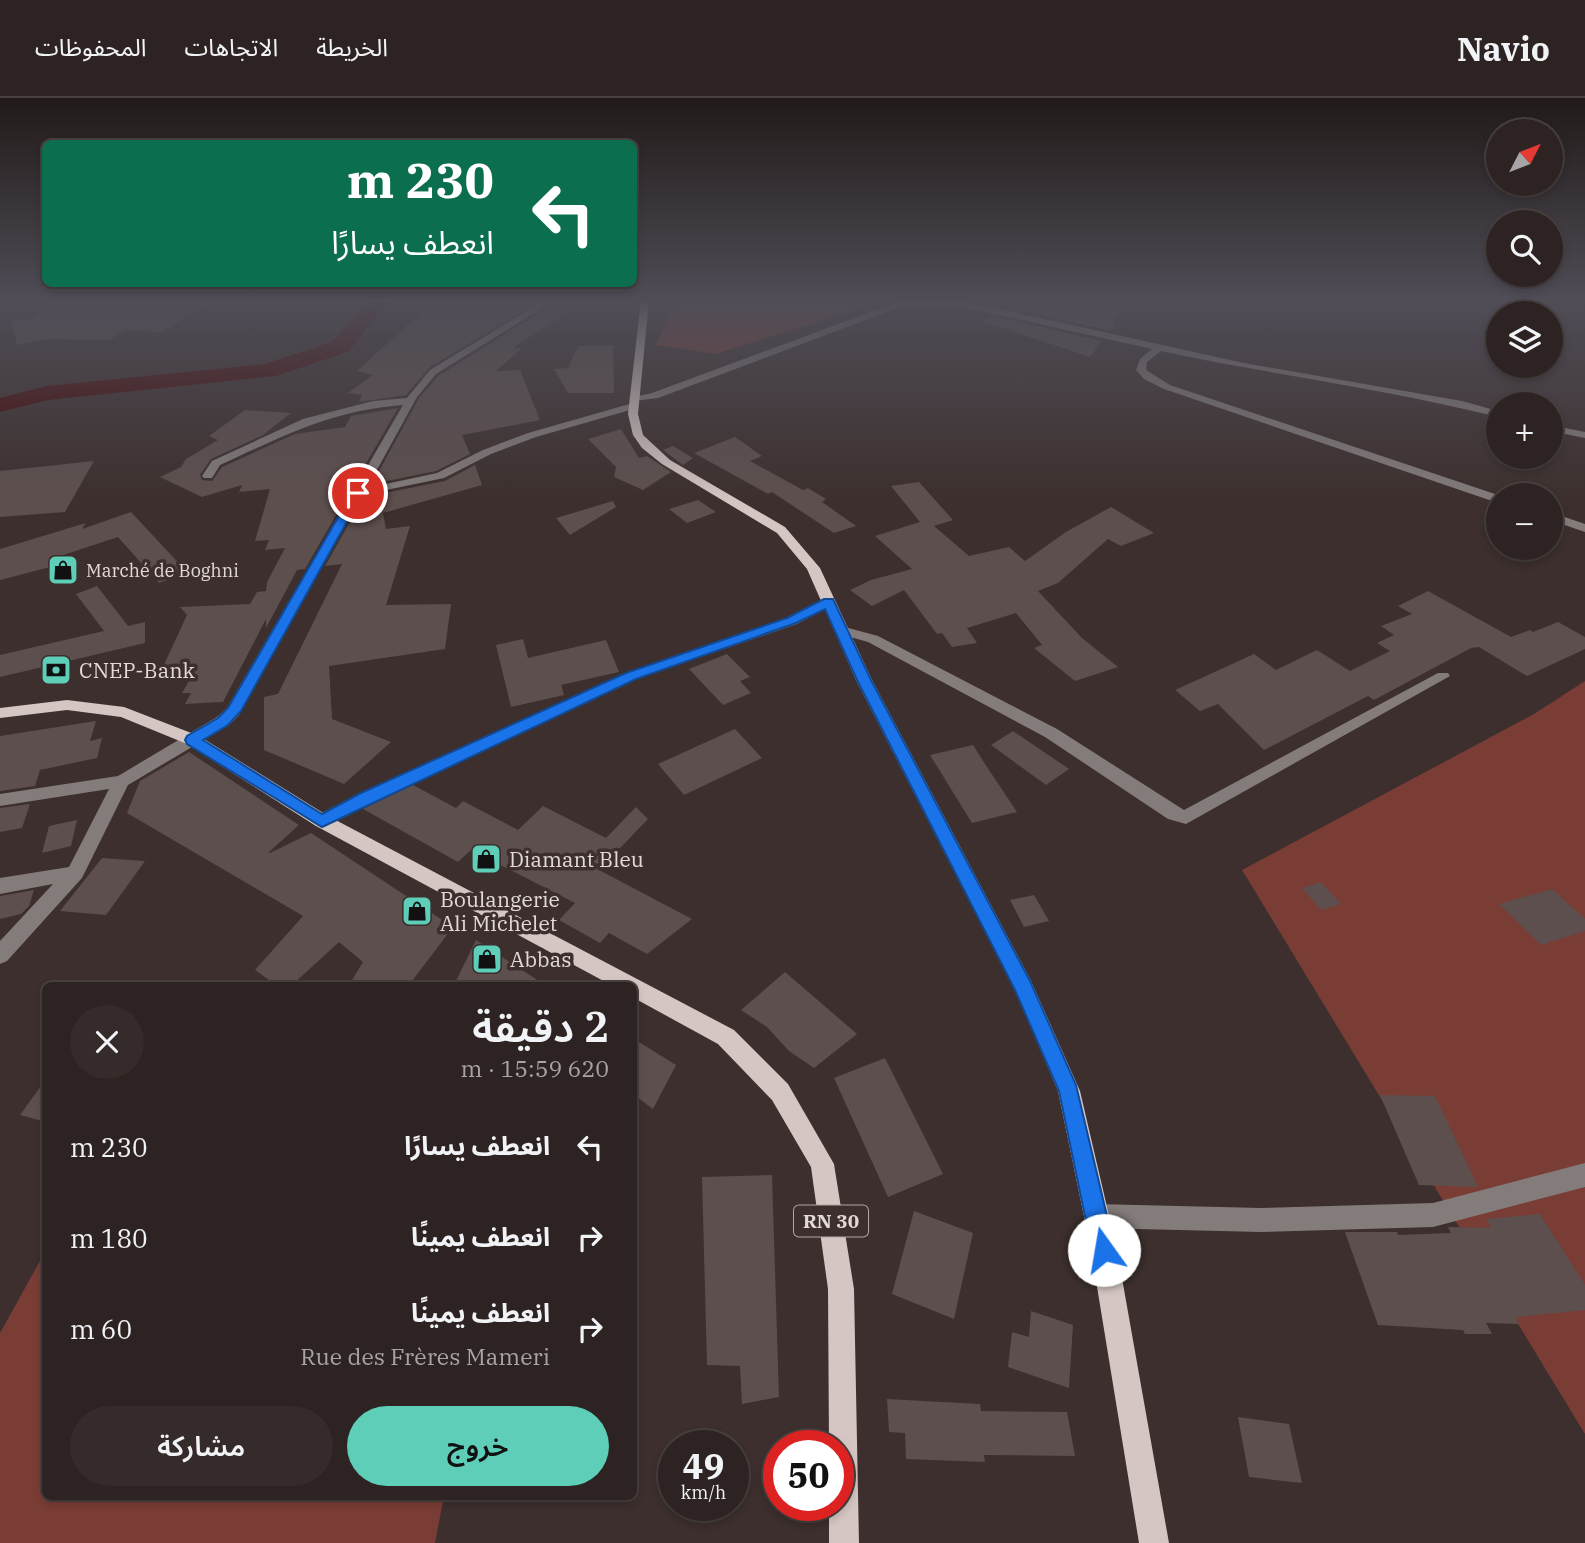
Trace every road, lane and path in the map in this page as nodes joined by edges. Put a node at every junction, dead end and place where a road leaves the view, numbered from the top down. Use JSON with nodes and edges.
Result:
{"nodes":[{"id":1,"x":440,"y":367,"type":"edge"},
{"id":2,"x":638,"y":367,"type":"edge"},
{"id":3,"x":728,"y":367,"type":"edge"},
{"id":4,"x":1142,"y":367,"type":"edge"},
{"id":5,"x":1252,"y":367,"type":"edge"},
{"id":6,"x":409,"y":401,"type":"junction"},
{"id":7,"x":634,"y":402,"type":"junction"},
{"id":8,"x":1486,"y":411,"type":"edge"},
{"id":9,"x":1563,"y":431,"type":"edge"},
{"id":10,"x":1585,"y":435,"type":"edge"},
{"id":11,"x":208,"y":476,"type":"dead end"},
{"id":12,"x":358,"y":493,"type":"junction"},
{"id":13,"x":1486,"y":495,"type":"edge"},
{"id":14,"x":1563,"y":520,"type":"edge"},
{"id":15,"x":1585,"y":528,"type":"edge"},
{"id":16,"x":828,"y":602,"type":"junction"},
{"id":17,"x":841,"y":630,"type":"junction"},
{"id":18,"x":1443,"y":676,"type":"dead end"},
{"id":19,"x":0,"y":713,"type":"edge"},
{"id":20,"x":192,"y":740,"type":"junction"},
{"id":21,"x":121,"y":780,"type":"junction"},
{"id":22,"x":0,"y":800,"type":"edge"},
{"id":23,"x":322,"y":821,"type":"junction"},
{"id":24,"x":75,"y":873,"type":"junction"},
{"id":25,"x":0,"y":886,"type":"edge"},
{"id":26,"x":0,"y":955,"type":"edge"},
{"id":27,"x":624,"y":982,"type":"edge"},
{"id":28,"x":637,"y":989,"type":"edge"},
{"id":29,"x":1585,"y":1175,"type":"edge"},
{"id":30,"x":1096,"y":1216,"type":"junction"},
{"id":31,"x":844,"y":1543,"type":"edge"},
{"id":32,"x":1154,"y":1543,"type":"edge"}],
"edges":[{"from":1,"to":6,"type":"street"},
{"from":2,"to":7,"type":"main road"},
{"from":3,"to":7,"type":"street"},
{"from":4,"to":13,"type":"street"},
{"from":5,"to":8,"type":"street"},
{"from":6,"to":11,"type":"street"},
{"from":6,"to":12,"type":"street"},
{"from":7,"to":12,"type":"street"},
{"from":7,"to":16,"type":"main road"},
{"from":9,"to":10,"type":"street"},
{"from":12,"to":20,"type":"street"},
{"from":14,"to":15,"type":"street"},
{"from":16,"to":17,"type":"main road"},
{"from":16,"to":23,"type":"street"},
{"from":17,"to":18,"type":"street"},
{"from":17,"to":30,"type":"main road"},
{"from":19,"to":20,"type":"main road","number":"RN 30"},
{"from":20,"to":21,"type":"street"},
{"from":20,"to":23,"type":"main road","number":"RN 30"},
{"from":21,"to":22,"type":"street"},
{"from":21,"to":24,"type":"street"},
{"from":23,"to":27,"type":"main road","number":"RN 30"},
{"from":24,"to":25,"type":"street"},
{"from":24,"to":26,"type":"street"},
{"from":28,"to":31,"type":"main road","number":"RN 30"},
{"from":29,"to":30,"type":"street"},
{"from":30,"to":32,"type":"main road"}]}
